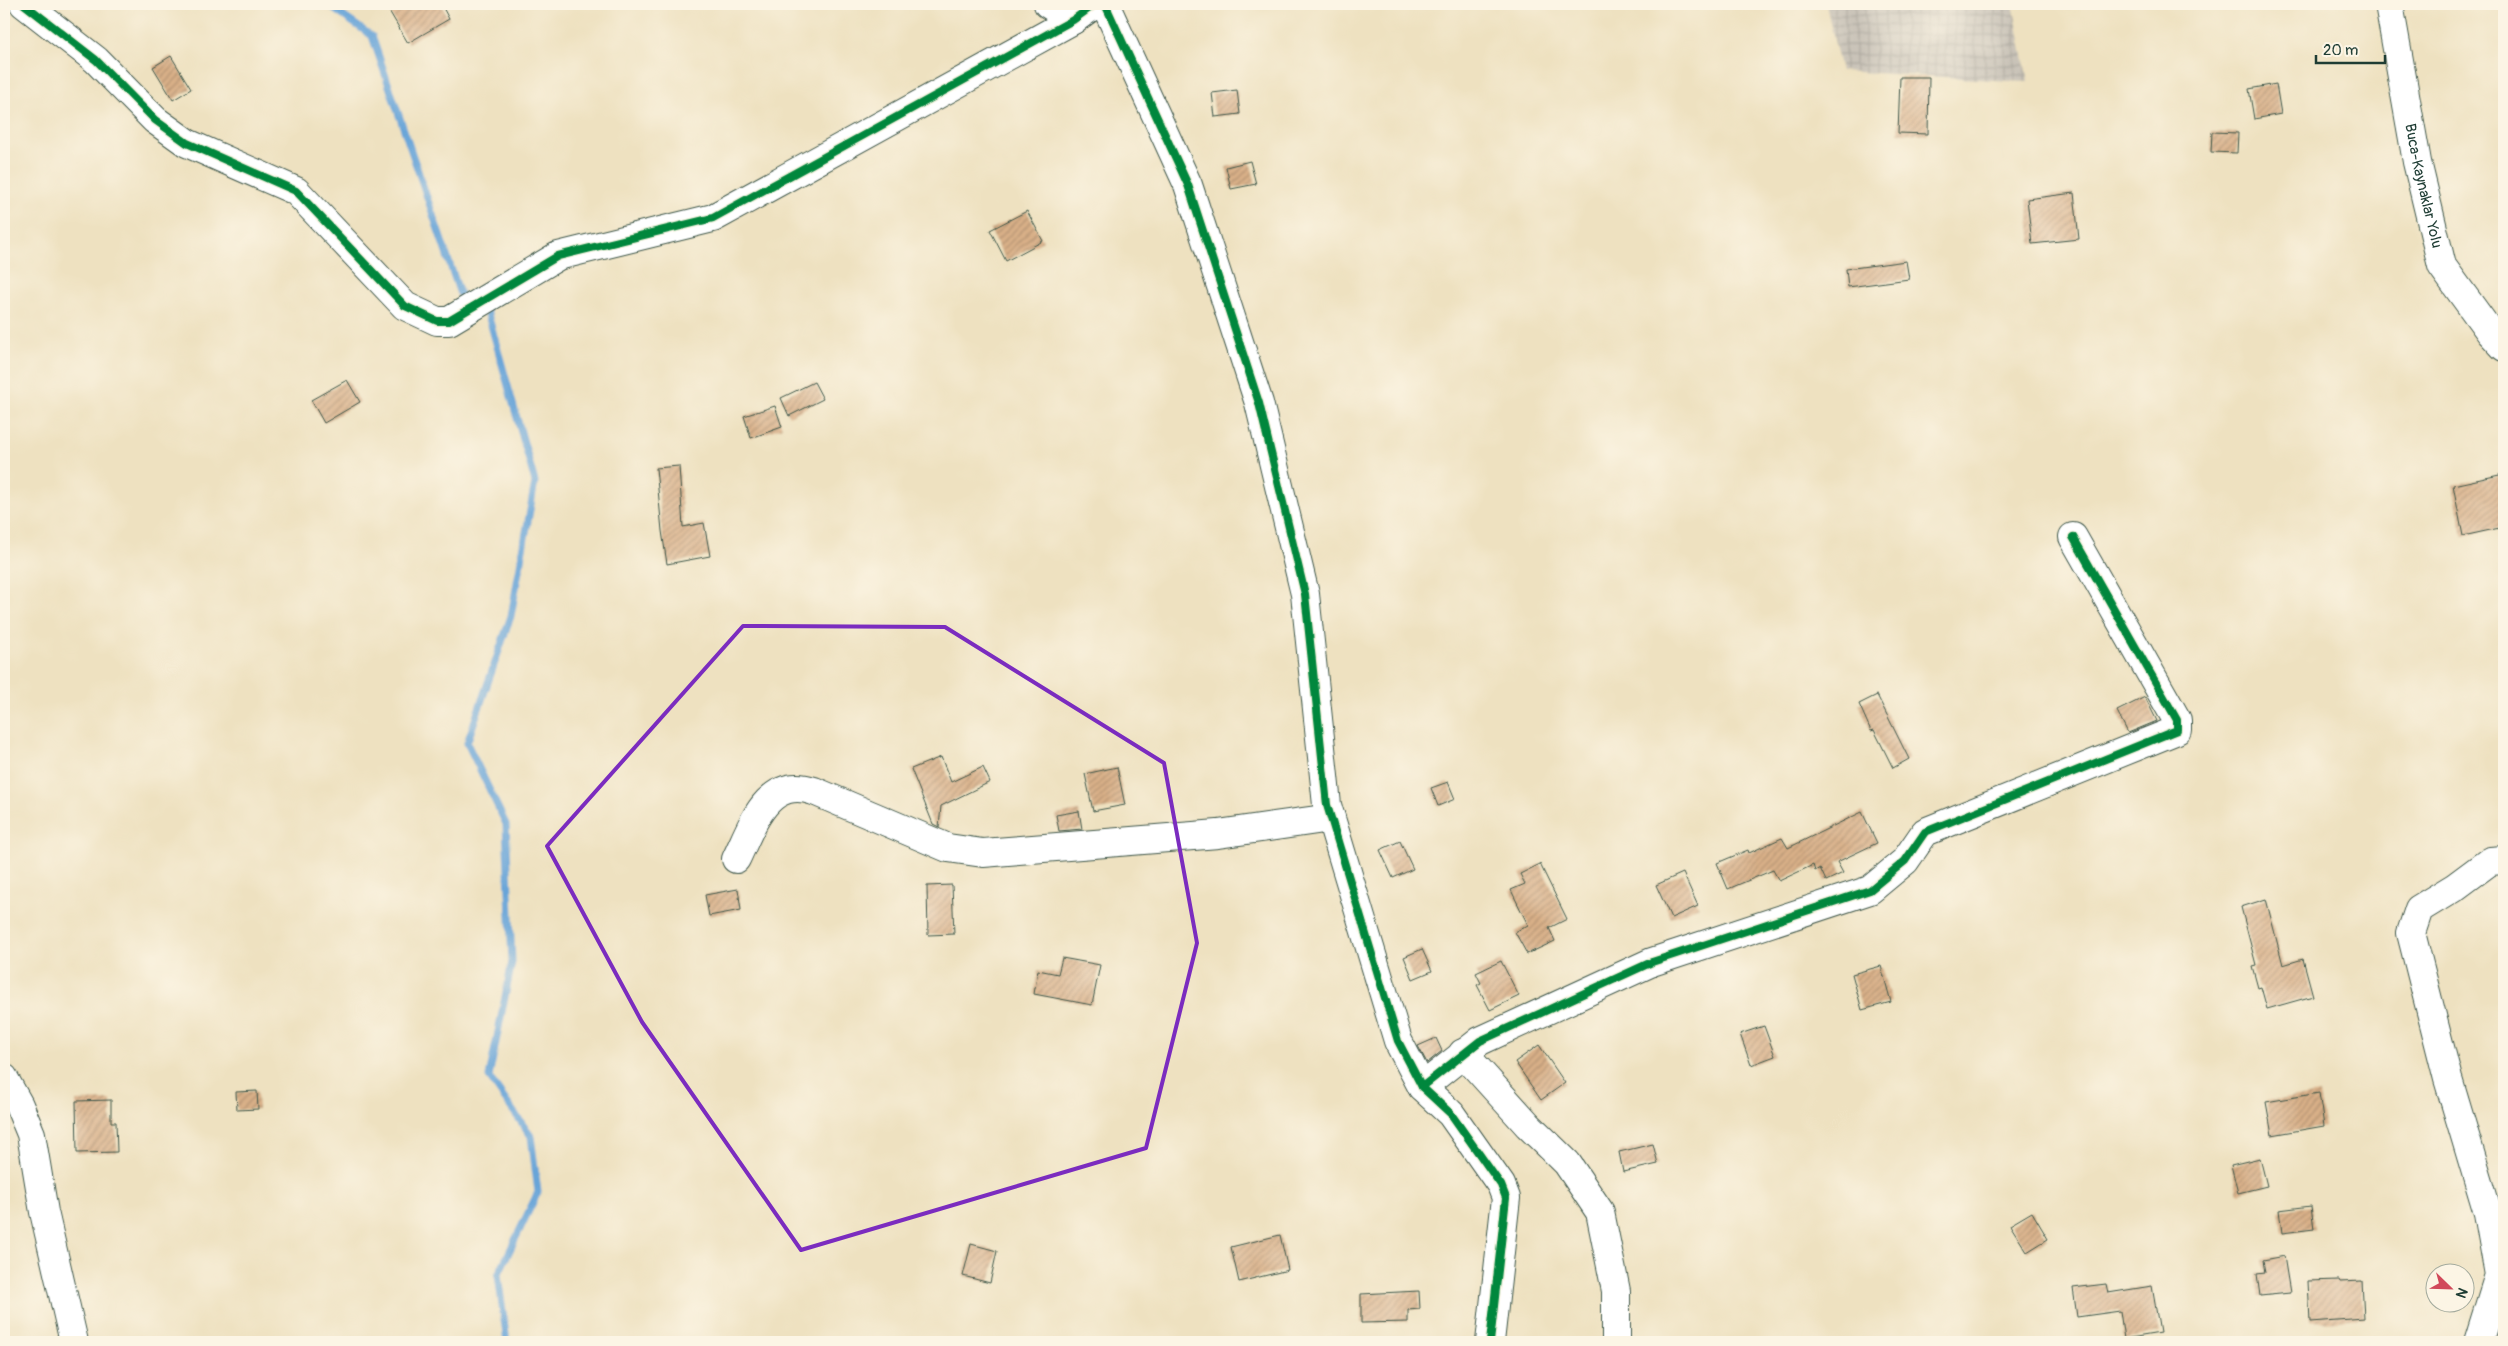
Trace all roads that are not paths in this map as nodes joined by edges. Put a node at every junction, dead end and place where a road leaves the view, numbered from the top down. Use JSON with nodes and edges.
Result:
{"nodes":[{"id":1,"x":24,"y":4,"type":"edge"},
{"id":2,"x":1048,"y":4,"type":"edge"},
{"id":3,"x":1095,"y":4,"type":"edge"},
{"id":4,"x":1105,"y":4,"type":"edge"},
{"id":5,"x":2389,"y":4,"type":"edge"},
{"id":6,"x":1073,"y":20,"type":"junction"},
{"id":7,"x":2504,"y":347,"type":"edge"},
{"id":8,"x":2073,"y":537,"type":"dead end"},
{"id":9,"x":1331,"y":818,"type":"junction"},
{"id":10,"x":736,"y":859,"type":"dead end"},
{"id":11,"x":2504,"y":860,"type":"edge"},
{"id":12,"x":1463,"y":1053,"type":"junction"},
{"id":13,"x":4,"y":1078,"type":"edge"},
{"id":14,"x":1422,"y":1087,"type":"junction"},
{"id":15,"x":74,"y":1342,"type":"edge"},
{"id":16,"x":1490,"y":1342,"type":"edge"},
{"id":17,"x":1616,"y":1342,"type":"edge"},
{"id":18,"x":2478,"y":1342,"type":"edge"}],
"edges":[{"from":1,"to":6,"type":"street"},
{"from":2,"to":6,"type":"street"},
{"from":3,"to":6,"type":"street"},
{"from":4,"to":9,"type":"street"},
{"from":5,"to":7,"type":"street","name":"Buca-Kaynaklar Yolu"},
{"from":8,"to":12,"type":"street"},
{"from":9,"to":10,"type":"street"},
{"from":9,"to":14,"type":"street"},
{"from":11,"to":18,"type":"street"},
{"from":12,"to":14,"type":"street"},
{"from":12,"to":17,"type":"street"},
{"from":13,"to":15,"type":"street"},
{"from":14,"to":16,"type":"street"}]}
